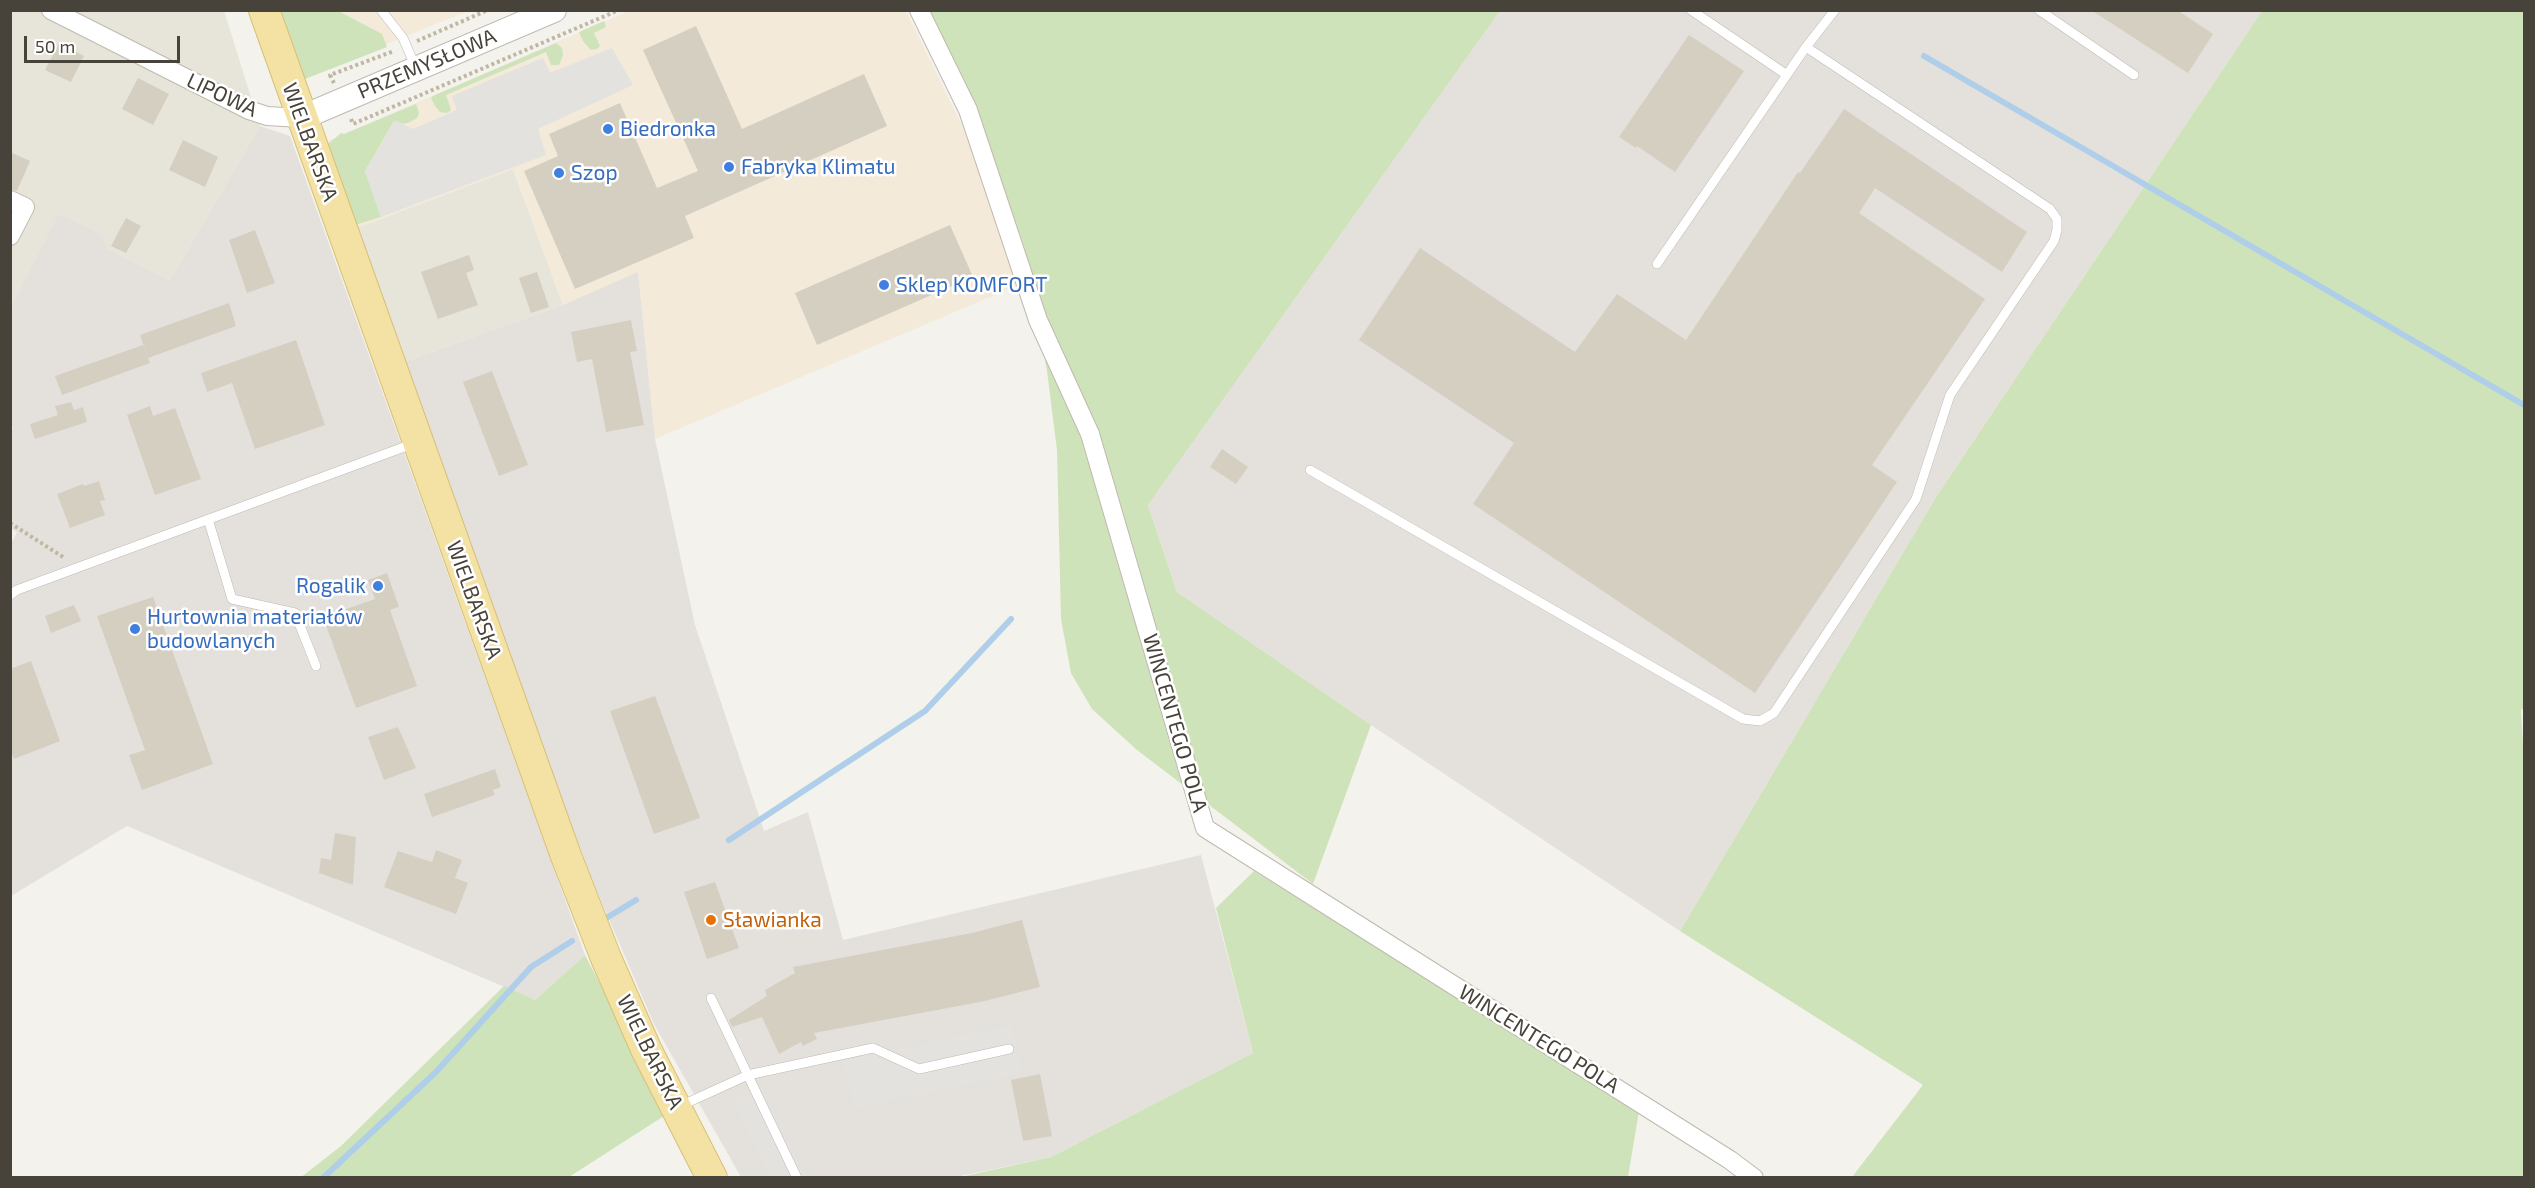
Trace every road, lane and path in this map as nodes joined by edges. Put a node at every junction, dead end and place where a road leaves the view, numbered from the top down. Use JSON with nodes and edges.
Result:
{"nodes":[{"id":1,"x":51,"y":10,"type":"edge"},
{"id":2,"x":264,"y":10,"type":"edge"},
{"id":3,"x":381,"y":10,"type":"edge"},
{"id":4,"x":554,"y":10,"type":"edge"},
{"id":5,"x":619,"y":10,"type":"edge"},
{"id":6,"x":919,"y":10,"type":"edge"},
{"id":7,"x":1691,"y":10,"type":"edge"},
{"id":8,"x":1835,"y":10,"type":"edge"},
{"id":9,"x":2039,"y":10,"type":"edge"},
{"id":10,"x":1806,"y":47,"type":"junction"},
{"id":11,"x":416,"y":68,"type":"junction"},
{"id":12,"x":1787,"y":75,"type":"junction"},
{"id":13,"x":2134,"y":75,"type":"dead end"},
{"id":14,"x":301,"y":118,"type":"junction"},
{"id":15,"x":353,"y":124,"type":"dead end"},
{"id":16,"x":10,"y":200,"type":"edge"},
{"id":17,"x":10,"y":236,"type":"edge"},
{"id":18,"x":1657,"y":264,"type":"dead end"},
{"id":19,"x":417,"y":442,"type":"junction"},
{"id":20,"x":1310,"y":470,"type":"dead end"},
{"id":21,"x":208,"y":519,"type":"junction"},
{"id":22,"x":10,"y":523,"type":"edge"},
{"id":23,"x":78,"y":567,"type":"junction"},
{"id":24,"x":10,"y":595,"type":"edge"},
{"id":25,"x":316,"y":666,"type":"dead end"},
{"id":26,"x":711,"y":998,"type":"dead end"},
{"id":27,"x":1009,"y":1049,"type":"dead end"},
{"id":28,"x":748,"y":1075,"type":"junction"},
{"id":29,"x":676,"y":1108,"type":"junction"},
{"id":30,"x":712,"y":1178,"type":"edge"},
{"id":31,"x":797,"y":1178,"type":"edge"},
{"id":32,"x":1754,"y":1178,"type":"edge"}],
"edges":[{"from":1,"to":14,"type":"street","name":"LIPOWA"},
{"from":2,"to":14,"type":"main road","name":"WIELBARSKA"},
{"from":3,"to":11,"type":"lane"},
{"from":4,"to":11,"type":"street","name":"PRZEMYSŁOWA"},
{"from":5,"to":15,"type":"path"},
{"from":6,"to":32,"type":"street","name":"WINCENTEGO POLA"},
{"from":7,"to":12,"type":"lane"},
{"from":8,"to":10,"type":"lane"},
{"from":9,"to":13,"type":"lane"},
{"from":10,"to":12,"type":"lane"},
{"from":10,"to":20,"type":"lane"},
{"from":11,"to":14,"type":"street","name":"PRZEMYSŁOWA"},
{"from":12,"to":18,"type":"lane"},
{"from":14,"to":19,"type":"main road","name":"WIELBARSKA"},
{"from":16,"to":17,"type":"street"},
{"from":19,"to":21,"type":"lane"},
{"from":19,"to":29,"type":"main road","name":"WIELBARSKA"},
{"from":21,"to":23,"type":"lane"},
{"from":21,"to":25,"type":"lane"},
{"from":22,"to":23,"type":"path"},
{"from":23,"to":24,"type":"lane"},
{"from":26,"to":28,"type":"lane"},
{"from":27,"to":28,"type":"lane"},
{"from":28,"to":29,"type":"lane"},
{"from":28,"to":31,"type":"lane"},
{"from":29,"to":30,"type":"main road","name":"WIELBARSKA"}]}
